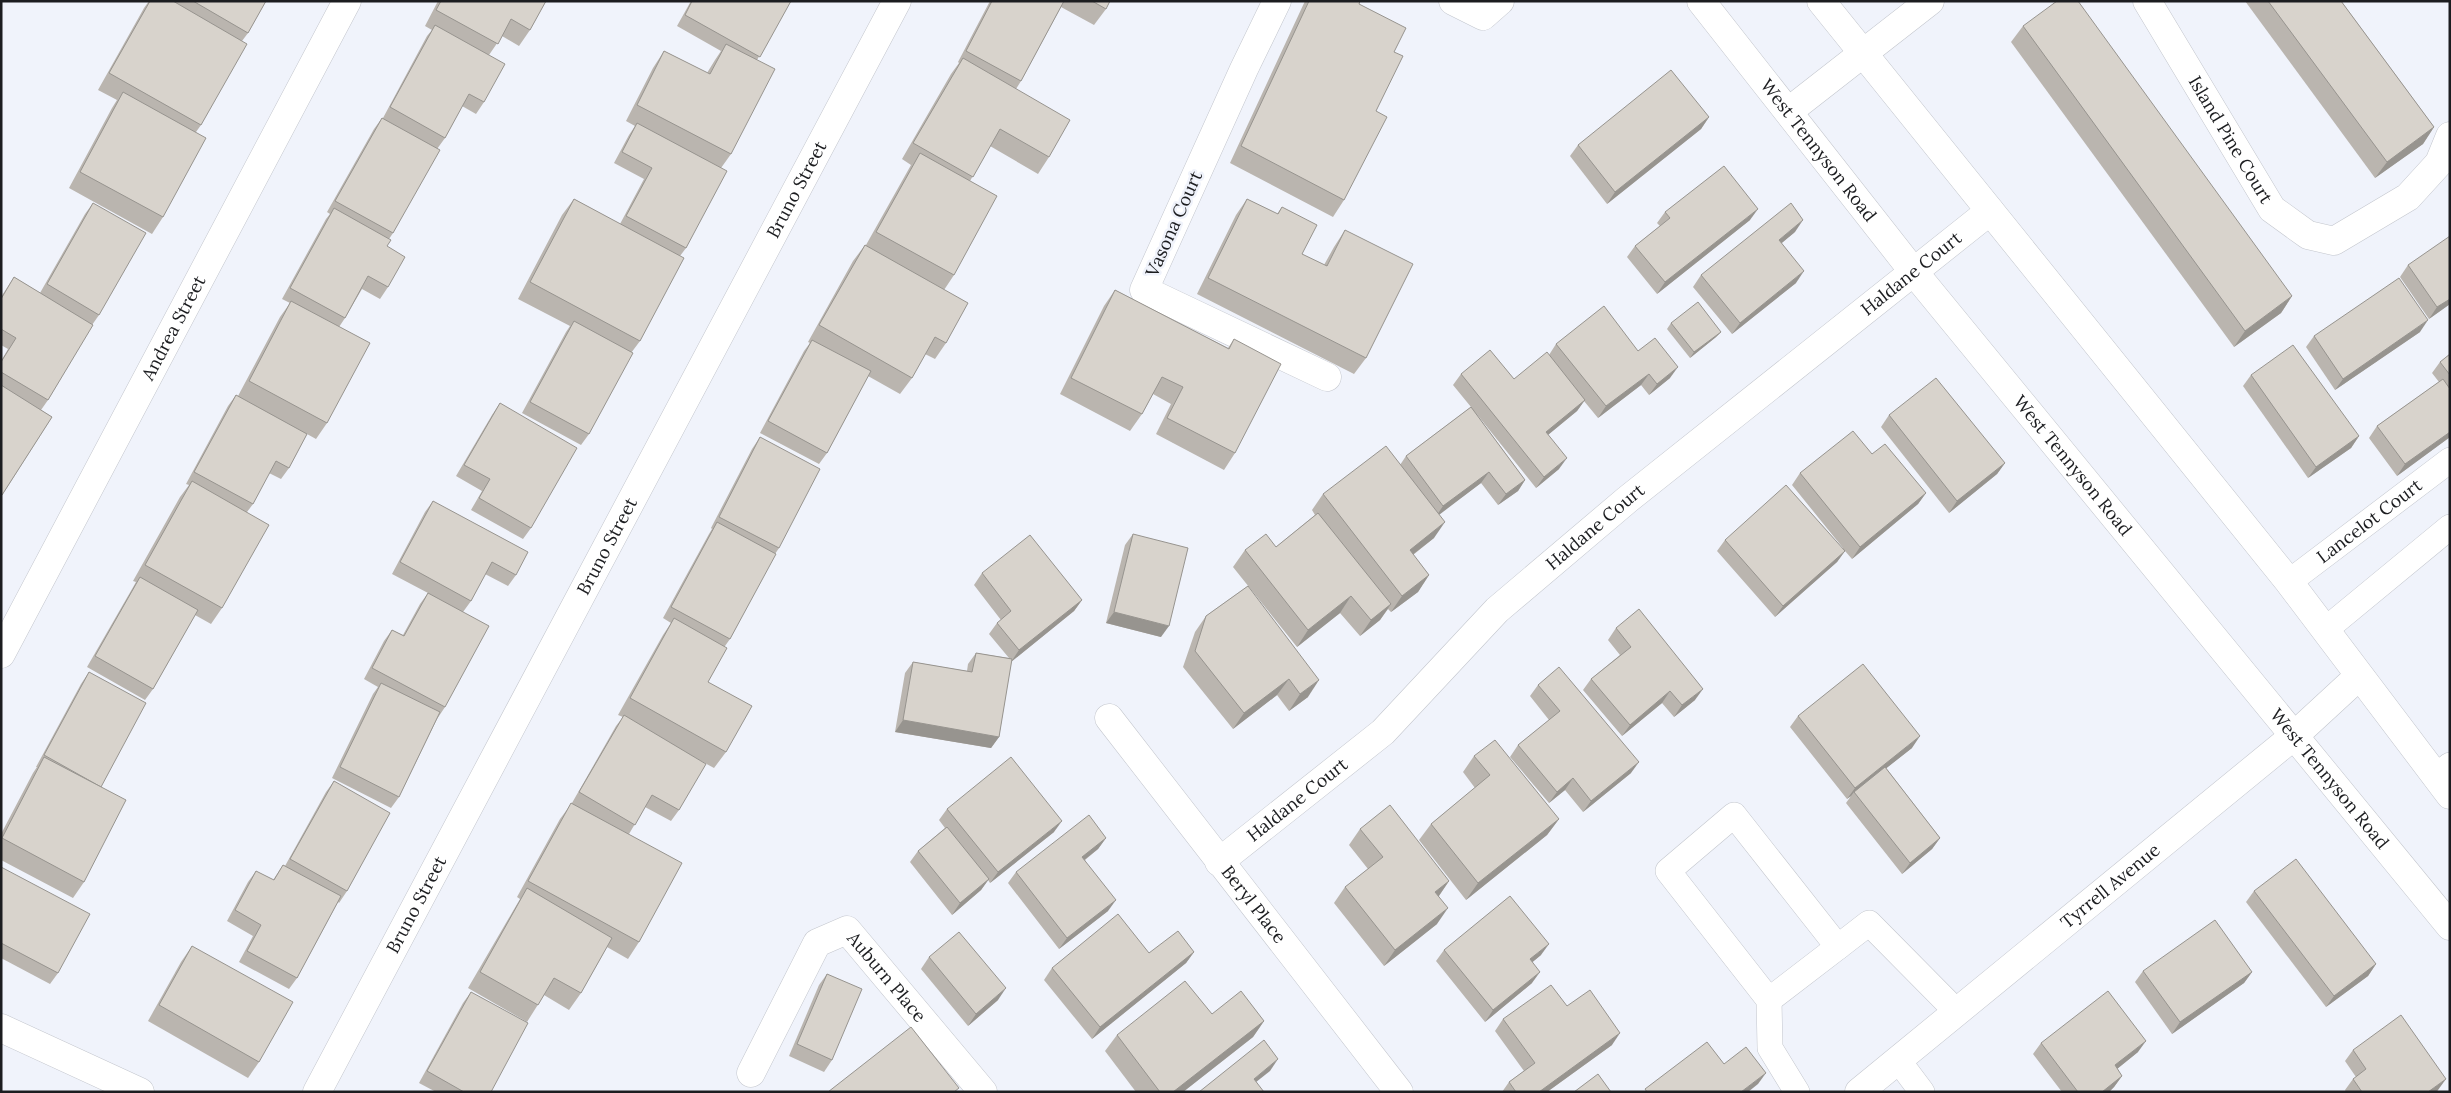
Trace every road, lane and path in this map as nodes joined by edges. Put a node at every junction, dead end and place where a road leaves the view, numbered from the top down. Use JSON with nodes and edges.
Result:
{"nodes":[{"id":1,"x":347,"y":1,"type":"edge"},
{"id":2,"x":897,"y":1,"type":"edge"},
{"id":3,"x":1277,"y":1,"type":"edge"},
{"id":4,"x":1452,"y":1,"type":"edge"},
{"id":5,"x":1500,"y":1,"type":"edge"},
{"id":6,"x":1701,"y":1,"type":"edge"},
{"id":7,"x":1820,"y":1,"type":"edge"},
{"id":8,"x":1930,"y":1,"type":"edge"},
{"id":9,"x":2147,"y":1,"type":"edge"},
{"id":10,"x":1862,"y":52,"type":"junction"},
{"id":11,"x":1789,"y":111,"type":"junction"},
{"id":12,"x":2450,"y":136,"type":"edge"},
{"id":13,"x":1990,"y":211,"type":"junction"},
{"id":14,"x":1914,"y":271,"type":"junction"},
{"id":15,"x":1327,"y":377,"type":"dead end"},
{"id":16,"x":2450,"y":460,"type":"edge"},
{"id":17,"x":2450,"y":527,"type":"edge"},
{"id":18,"x":2289,"y":582,"type":"junction"},
{"id":19,"x":2325,"y":630,"type":"junction"},
{"id":20,"x":1,"y":654,"type":"edge"},
{"id":21,"x":2359,"y":676,"type":"junction"},
{"id":22,"x":1108,"y":718,"type":"dead end"},
{"id":23,"x":2295,"y":735,"type":"junction"},
{"id":24,"x":2445,"y":779,"type":"edge"},
{"id":25,"x":1219,"y":862,"type":"junction"},
{"id":26,"x":2450,"y":926,"type":"edge"},
{"id":27,"x":1838,"y":947,"type":"junction"},
{"id":28,"x":1769,"y":1000,"type":"junction"},
{"id":29,"x":1957,"y":1012,"type":"junction"},
{"id":30,"x":1,"y":1028,"type":"edge"},
{"id":31,"x":1898,"y":1060,"type":"junction"},
{"id":32,"x":751,"y":1073,"type":"dead end"},
{"id":33,"x":140,"y":1092,"type":"edge"},
{"id":34,"x":317,"y":1092,"type":"edge"},
{"id":35,"x":983,"y":1092,"type":"edge"},
{"id":36,"x":1399,"y":1092,"type":"edge"},
{"id":37,"x":1797,"y":1092,"type":"edge"},
{"id":38,"x":1859,"y":1092,"type":"edge"},
{"id":39,"x":1922,"y":1092,"type":"edge"}],
"edges":[{"from":1,"to":20,"type":"street","name":"Andrea Street"},
{"from":2,"to":34,"type":"street","name":"Bruno Street"},
{"from":3,"to":15,"type":"street","name":"Vasona Court"},
{"from":4,"to":5,"type":"street"},
{"from":6,"to":11,"type":"street","name":"West Tennyson Road"},
{"from":7,"to":10,"type":"street"},
{"from":8,"to":10,"type":"street"},
{"from":9,"to":12,"type":"street","name":"Island Pine Court"},
{"from":10,"to":11,"type":"street"},
{"from":10,"to":13,"type":"street"},
{"from":11,"to":14,"type":"street","name":"West Tennyson Road"},
{"from":13,"to":14,"type":"street","name":"Haldane Court"},
{"from":13,"to":18,"type":"street"},
{"from":14,"to":23,"type":"street","name":"West Tennyson Road"},
{"from":14,"to":25,"type":"street","name":"Haldane Court"},
{"from":16,"to":18,"type":"lane","name":"Lancelot Court"},
{"from":17,"to":19,"type":"lane"},
{"from":18,"to":19,"type":"street"},
{"from":19,"to":21,"type":"street"},
{"from":21,"to":23,"type":"street","name":"Tyrrell Avenue"},
{"from":21,"to":24,"type":"street"},
{"from":22,"to":25,"type":"street","name":"Beryl Place"},
{"from":23,"to":26,"type":"street","name":"West Tennyson Road"},
{"from":23,"to":29,"type":"street","name":"Tyrrell Avenue"},
{"from":25,"to":36,"type":"street","name":"Beryl Place"},
{"from":27,"to":28,"type":"lane"},
{"from":27,"to":28,"type":"lane"},
{"from":27,"to":29,"type":"lane"},
{"from":28,"to":37,"type":"lane"},
{"from":29,"to":31,"type":"street","name":"Tyrrell Avenue"},
{"from":30,"to":33,"type":"street"},
{"from":31,"to":38,"type":"street","name":"Tyrrell Avenue"},
{"from":31,"to":39,"type":"lane"},
{"from":32,"to":35,"type":"street","name":"Auburn Place"}]}
